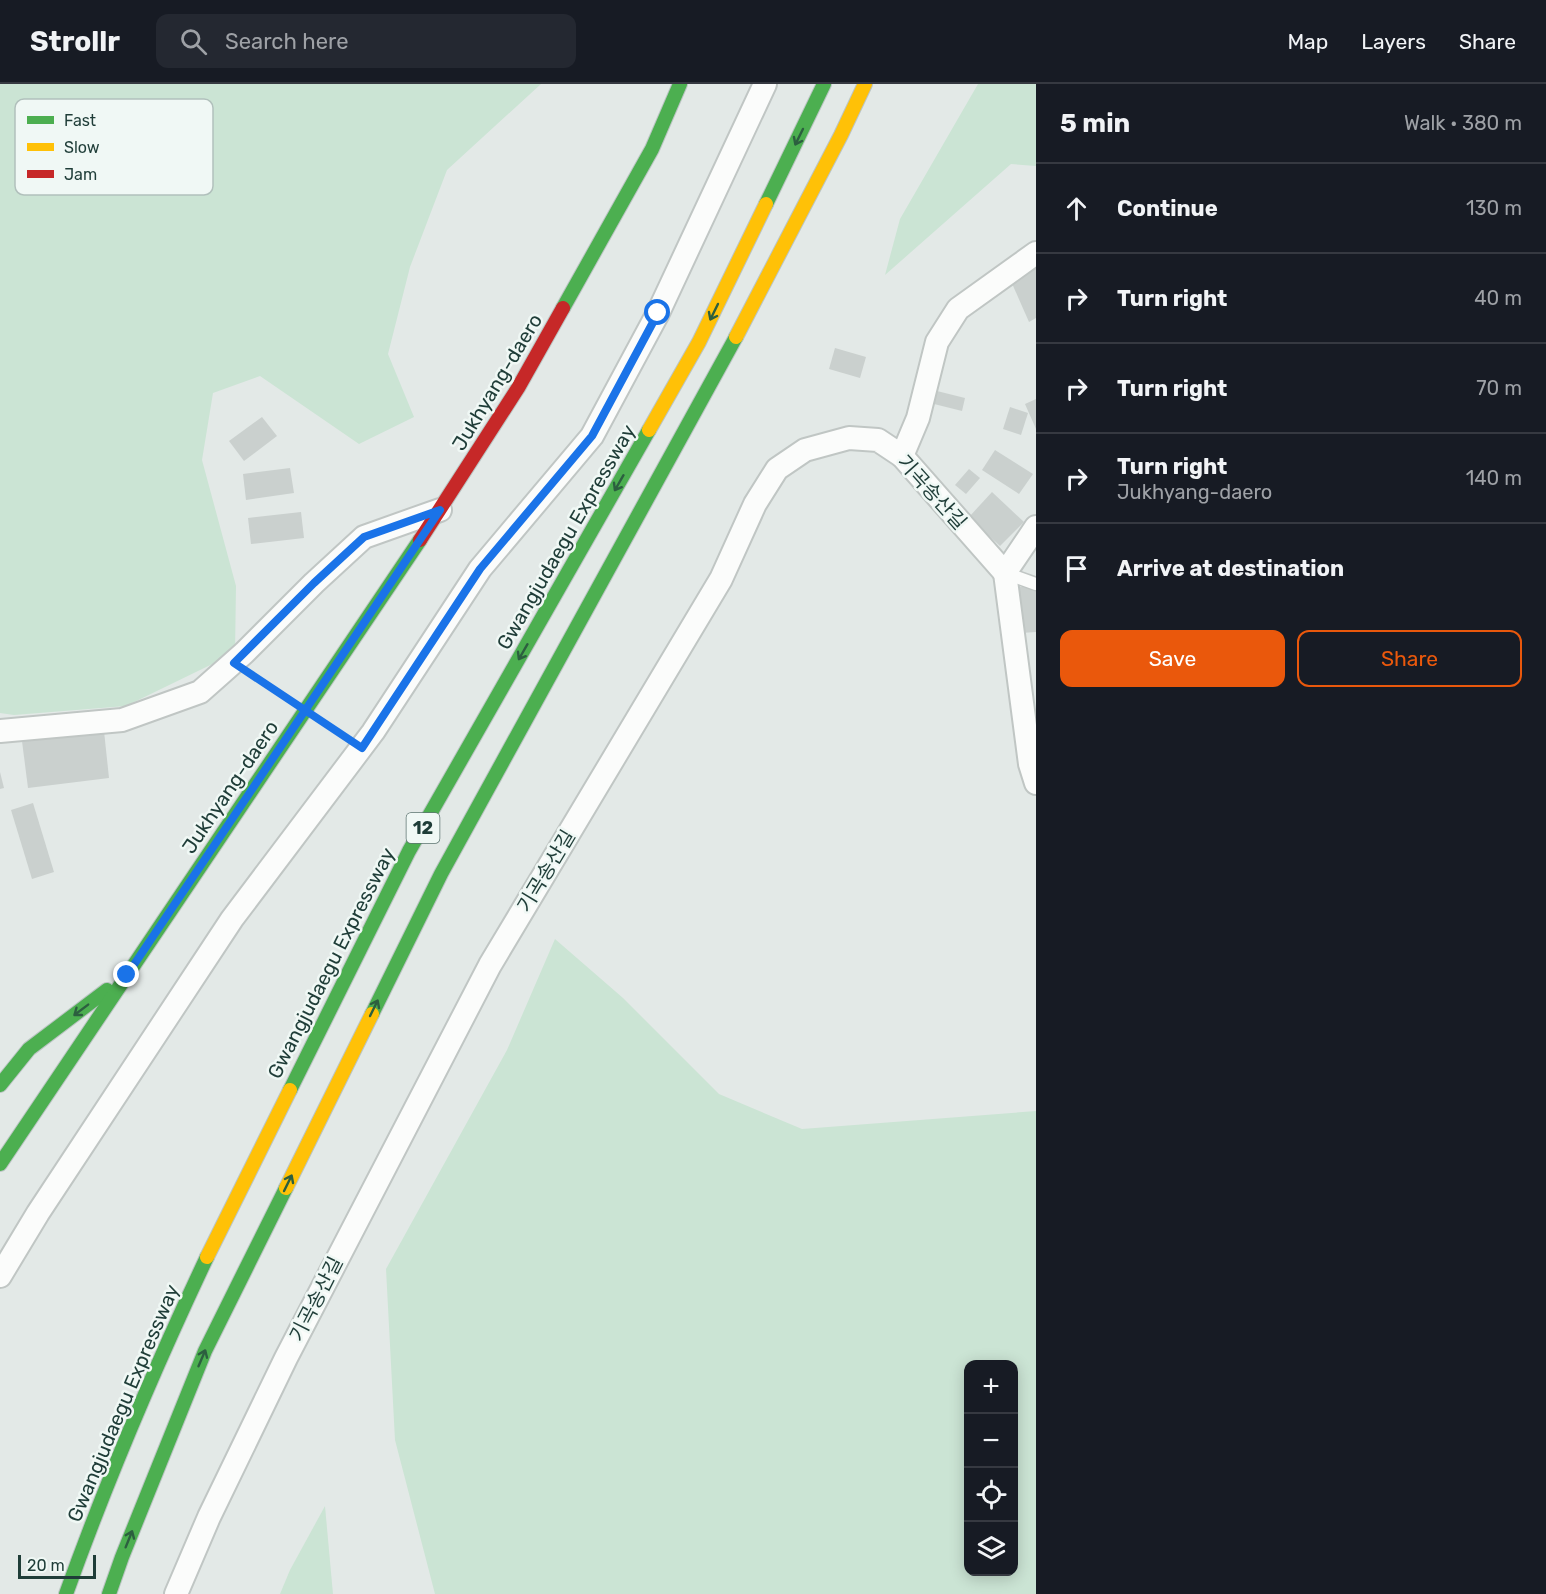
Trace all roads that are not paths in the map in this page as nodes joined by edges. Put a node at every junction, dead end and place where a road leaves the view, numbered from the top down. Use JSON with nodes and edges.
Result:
{"nodes":[{"id":1,"x":680,"y":84,"type":"edge"},
{"id":2,"x":765,"y":84,"type":"edge"},
{"id":3,"x":824,"y":84,"type":"edge"},
{"id":4,"x":865,"y":84,"type":"edge"},
{"id":5,"x":1036,"y":253,"type":"edge"},
{"id":6,"x":902,"y":456,"type":"junction"},
{"id":7,"x":440,"y":510,"type":"junction"},
{"id":8,"x":1036,"y":526,"type":"edge"},
{"id":9,"x":1005,"y":573,"type":"junction"},
{"id":10,"x":1036,"y":584,"type":"edge"},
{"id":11,"x":0,"y":731,"type":"edge"},
{"id":12,"x":1036,"y":783,"type":"edge"},
{"id":13,"x":127,"y":975,"type":"junction"},
{"id":14,"x":0,"y":1085,"type":"edge"},
{"id":15,"x":1,"y":1164,"type":"edge"},
{"id":16,"x":0,"y":1276,"type":"edge"},
{"id":17,"x":66,"y":1594,"type":"edge"},
{"id":18,"x":109,"y":1594,"type":"edge"},
{"id":19,"x":176,"y":1594,"type":"edge"}],
"edges":[{"from":1,"to":7,"type":"main road","name":"Jukhyang-daero"},
{"from":2,"to":16,"type":"street"},
{"from":3,"to":17,"type":"main road","name":"Gwangjudaegu Expressway","number":"12","one_way":true},
{"from":18,"to":4,"type":"main road","number":"12","one_way":true},
{"from":5,"to":6,"type":"street"},
{"from":6,"to":9,"type":"street","name":"기곡송산길"},
{"from":6,"to":19,"type":"street","name":"기곡송산길"},
{"from":7,"to":11,"type":"street"},
{"from":7,"to":13,"type":"main road","name":"Jukhyang-daero"},
{"from":8,"to":9,"type":"street"},
{"from":9,"to":10,"type":"lane"},
{"from":9,"to":12,"type":"street"},
{"from":13,"to":14,"type":"main road","one_way":true},
{"from":13,"to":15,"type":"main road","name":"Jukhyang-daero"}]}
